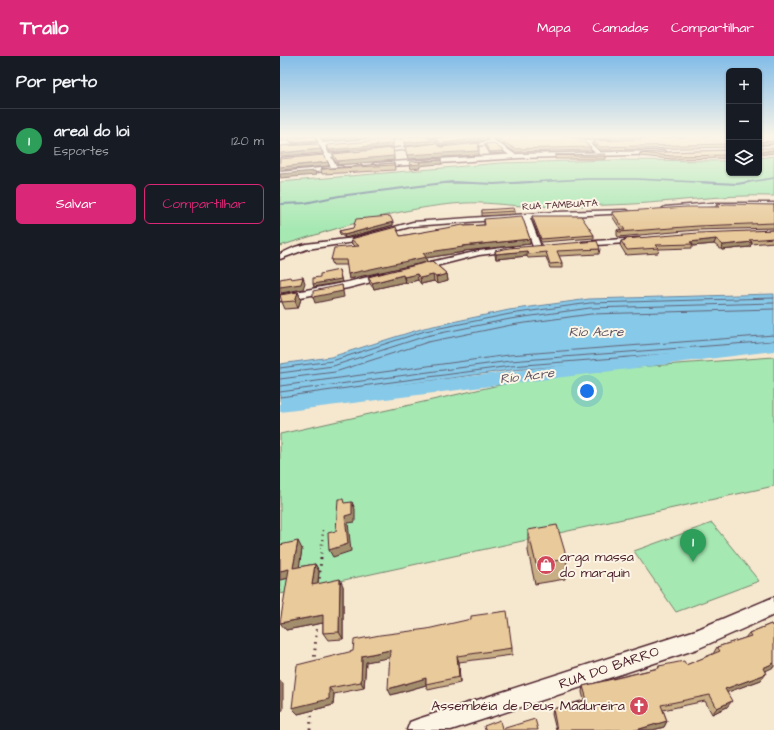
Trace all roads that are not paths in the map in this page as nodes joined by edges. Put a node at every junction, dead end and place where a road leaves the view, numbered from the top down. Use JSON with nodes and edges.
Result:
{"nodes":[{"id":1,"x":350,"y":168,"type":"edge"},
{"id":2,"x":335,"y":169,"type":"joint"},
{"id":3,"x":280,"y":174,"type":"edge"},
{"id":4,"x":774,"y":205,"type":"edge"},
{"id":5,"x":658,"y":210,"type":"edge"},
{"id":6,"x":633,"y":212,"type":"edge"},
{"id":7,"x":526,"y":216,"type":"junction"},
{"id":8,"x":644,"y":239,"type":"edge"},
{"id":9,"x":574,"y":244,"type":"edge"},
{"id":10,"x":537,"y":247,"type":"edge"},
{"id":11,"x":516,"y":249,"type":"edge"},
{"id":12,"x":280,"y":257,"type":"edge"},
{"id":13,"x":412,"y":269,"type":"edge"},
{"id":14,"x":391,"y":274,"type":"edge"},
{"id":15,"x":280,"y":298,"type":"edge"},
{"id":16,"x":774,"y":606,"type":"edge"},
{"id":17,"x":418,"y":730,"type":"edge"}],
"edges":[{"from":1,"to":2,"type":"street"},
{"from":2,"to":3,"type":"street"},
{"from":4,"to":5,"type":"street"},
{"from":6,"to":7,"type":"street","name":"RUA TAMBUATA"},
{"from":7,"to":10,"type":"street"},
{"from":7,"to":12,"type":"street","name":"RUA TAMBUATA"},
{"from":8,"to":9,"type":"street"},
{"from":11,"to":13,"type":"street"},
{"from":14,"to":15,"type":"street"},
{"from":16,"to":17,"type":"street","name":"RUA DO BARRO"}]}
